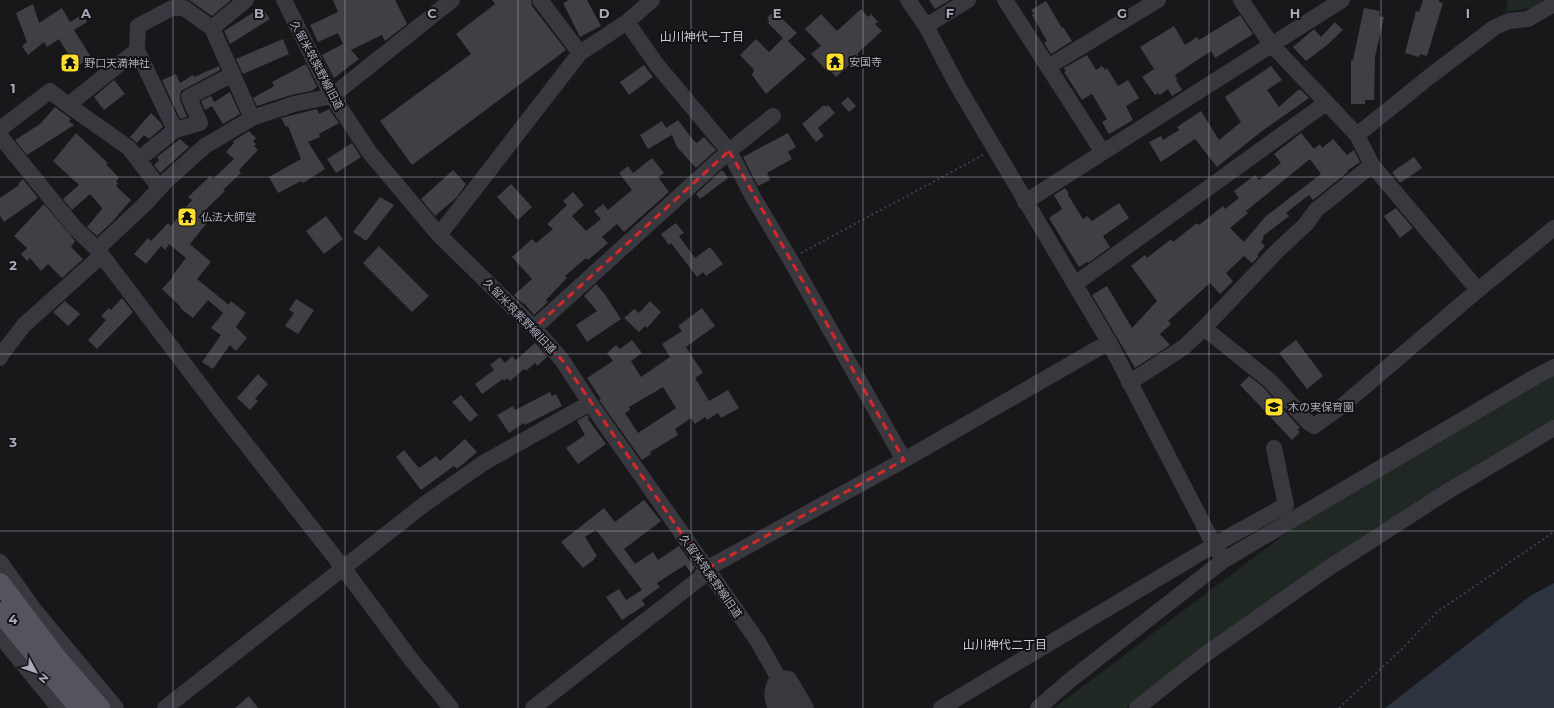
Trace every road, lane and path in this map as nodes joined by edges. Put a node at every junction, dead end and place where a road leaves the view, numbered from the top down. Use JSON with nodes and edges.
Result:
{"nodes":[{"id":1,"x":246,"y":0,"type":"edge"},
{"id":2,"x":284,"y":0,"type":"edge"},
{"id":3,"x":452,"y":0,"type":"edge"},
{"id":4,"x":540,"y":0,"type":"edge"},
{"id":5,"x":652,"y":0,"type":"edge"},
{"id":6,"x":908,"y":0,"type":"edge"},
{"id":7,"x":968,"y":0,"type":"edge"},
{"id":8,"x":1005,"y":0,"type":"edge"},
{"id":9,"x":1158,"y":0,"type":"edge"},
{"id":10,"x":1241,"y":0,"type":"edge"},
{"id":11,"x":1342,"y":0,"type":"edge"},
{"id":12,"x":1554,"y":4,"type":"edge"},
{"id":13,"x":627,"y":22,"type":"junction"},
{"id":14,"x":926,"y":26,"type":"junction"},
{"id":15,"x":212,"y":28,"type":"junction"},
{"id":16,"x":1271,"y":44,"type":"junction"},
{"id":17,"x":137,"y":50,"type":"junction"},
{"id":18,"x":580,"y":53,"type":"junction"},
{"id":19,"x":1048,"y":67,"type":"junction"},
{"id":20,"x":233,"y":74,"type":"junction"},
{"id":21,"x":332,"y":96,"type":"junction"},
{"id":22,"x":1326,"y":103,"type":"junction"},
{"id":23,"x":68,"y":105,"type":"junction"},
{"id":24,"x":773,"y":116,"type":"dead end"},
{"id":25,"x":252,"y":118,"type":"junction"},
{"id":26,"x":0,"y":129,"type":"edge"},
{"id":27,"x":174,"y":130,"type":"junction"},
{"id":28,"x":1357,"y":135,"type":"junction"},
{"id":29,"x":0,"y":136,"type":"edge"},
{"id":30,"x":994,"y":149,"type":"junction"},
{"id":31,"x":729,"y":151,"type":"junction"},
{"id":32,"x":1102,"y":151,"type":"junction"},
{"id":33,"x":138,"y":160,"type":"junction"},
{"id":34,"x":1372,"y":165,"type":"junction"},
{"id":35,"x":159,"y":187,"type":"junction"},
{"id":36,"x":1025,"y":202,"type":"junction"},
{"id":37,"x":1554,"y":228,"type":"edge"},
{"id":38,"x":439,"y":235,"type":"junction"},
{"id":39,"x":100,"y":252,"type":"junction"},
{"id":40,"x":790,"y":259,"type":"junction"},
{"id":41,"x":1075,"y":284,"type":"junction"},
{"id":42,"x":1478,"y":290,"type":"junction"},
{"id":43,"x":534,"y":328,"type":"junction"},
{"id":44,"x":1204,"y":328,"type":"junction"},
{"id":45,"x":1109,"y":342,"type":"junction"},
{"id":46,"x":0,"y":358,"type":"edge"},
{"id":47,"x":1554,"y":367,"type":"edge"},
{"id":48,"x":1129,"y":383,"type":"junction"},
{"id":49,"x":590,"y":403,"type":"junction"},
{"id":50,"x":1554,"y":428,"type":"edge"},
{"id":51,"x":1274,"y":448,"type":"dead end"},
{"id":52,"x":904,"y":460,"type":"junction"},
{"id":53,"x":1554,"y":532,"type":"edge"},
{"id":54,"x":1214,"y":545,"type":"junction"},
{"id":55,"x":1224,"y":560,"type":"junction"},
{"id":56,"x":0,"y":562,"type":"edge"},
{"id":57,"x":344,"y":569,"type":"junction"},
{"id":58,"x":706,"y":569,"type":"junction"},
{"id":59,"x":0,"y":583,"type":"edge"},
{"id":60,"x":0,"y":612,"type":"edge"},
{"id":61,"x":0,"y":636,"type":"edge"},
{"id":62,"x":778,"y":677,"type":"junction"},
{"id":63,"x":59,"y":708,"type":"edge"},
{"id":64,"x":79,"y":708,"type":"edge"},
{"id":65,"x":100,"y":708,"type":"edge"},
{"id":66,"x":116,"y":708,"type":"edge"},
{"id":67,"x":165,"y":708,"type":"edge"},
{"id":68,"x":451,"y":708,"type":"edge"},
{"id":69,"x":533,"y":708,"type":"edge"},
{"id":70,"x":776,"y":708,"type":"edge"},
{"id":71,"x":790,"y":708,"type":"edge"},
{"id":72,"x":806,"y":708,"type":"edge"},
{"id":73,"x":941,"y":708,"type":"edge"},
{"id":74,"x":1038,"y":708,"type":"edge"},
{"id":75,"x":1137,"y":708,"type":"edge"},
{"id":76,"x":1339,"y":708,"type":"edge"}],
"edges":[{"from":1,"to":15,"type":"street"},
{"from":2,"to":21,"type":"street","name":"久留米筑紫野線旧道"},
{"from":3,"to":21,"type":"street"},
{"from":4,"to":18,"type":"street"},
{"from":5,"to":13,"type":"street"},
{"from":6,"to":14,"type":"street"},
{"from":7,"to":14,"type":"street"},
{"from":8,"to":19,"type":"street"},
{"from":9,"to":19,"type":"street"},
{"from":10,"to":16,"type":"street"},
{"from":11,"to":16,"type":"street"},
{"from":12,"to":28,"type":"street"},
{"from":13,"to":18,"type":"street"},
{"from":13,"to":31,"type":"street"},
{"from":14,"to":30,"type":"street"},
{"from":15,"to":17,"type":"street"},
{"from":15,"to":20,"type":"street"},
{"from":16,"to":22,"type":"street"},
{"from":16,"to":32,"type":"street"},
{"from":17,"to":23,"type":"street"},
{"from":17,"to":27,"type":"street"},
{"from":18,"to":38,"type":"street"},
{"from":19,"to":32,"type":"street"},
{"from":20,"to":25,"type":"street"},
{"from":20,"to":27,"type":"street"},
{"from":21,"to":25,"type":"street"},
{"from":21,"to":38,"type":"street","name":"久留米筑紫野線旧道"},
{"from":22,"to":28,"type":"street"},
{"from":22,"to":41,"type":"street"},
{"from":23,"to":26,"type":"street"},
{"from":23,"to":33,"type":"street"},
{"from":24,"to":31,"type":"street"},
{"from":25,"to":35,"type":"street"},
{"from":27,"to":33,"type":"street"},
{"from":28,"to":34,"type":"street"},
{"from":29,"to":39,"type":"street"},
{"from":30,"to":36,"type":"street"},
{"from":30,"to":40,"type":"path"},
{"from":31,"to":40,"type":"street"},
{"from":31,"to":43,"type":"street"},
{"from":32,"to":36,"type":"street"},
{"from":33,"to":35,"type":"street"},
{"from":34,"to":42,"type":"street"},
{"from":34,"to":44,"type":"street"},
{"from":35,"to":39,"type":"street"},
{"from":36,"to":41,"type":"street"},
{"from":37,"to":42,"type":"street"},
{"from":38,"to":43,"type":"street","name":"久留米筑紫野線旧道"},
{"from":39,"to":46,"type":"street"},
{"from":39,"to":57,"type":"street"},
{"from":40,"to":52,"type":"street"},
{"from":41,"to":45,"type":"street"},
{"from":42,"to":44,"type":"street"},
{"from":43,"to":49,"type":"street","name":"久留米筑紫野線旧道"},
{"from":44,"to":48,"type":"street"},
{"from":45,"to":48,"type":"street"},
{"from":45,"to":52,"type":"street"},
{"from":47,"to":55,"type":"street"},
{"from":48,"to":54,"type":"street"},
{"from":49,"to":57,"type":"street"},
{"from":49,"to":58,"type":"street","name":"久留米筑紫野線旧道"},
{"from":50,"to":75,"type":"street"},
{"from":51,"to":54,"type":"street"},
{"from":52,"to":58,"type":"street"},
{"from":53,"to":76,"type":"path"},
{"from":54,"to":55,"type":"street"},
{"from":54,"to":73,"type":"street"},
{"from":55,"to":74,"type":"street"},
{"from":56,"to":66,"type":"street"},
{"from":57,"to":67,"type":"street"},
{"from":57,"to":68,"type":"street"},
{"from":58,"to":62,"type":"street","name":"久留米筑紫野線旧道"},
{"from":58,"to":69,"type":"street"},
{"from":59,"to":65,"type":"main road"},
{"from":60,"to":64,"type":"main road"},
{"from":61,"to":63,"type":"street"},
{"from":62,"to":70,"type":"street"},
{"from":62,"to":71,"type":"street","name":"久留米筑紫野線旧道"},
{"from":62,"to":72,"type":"street"}]}
